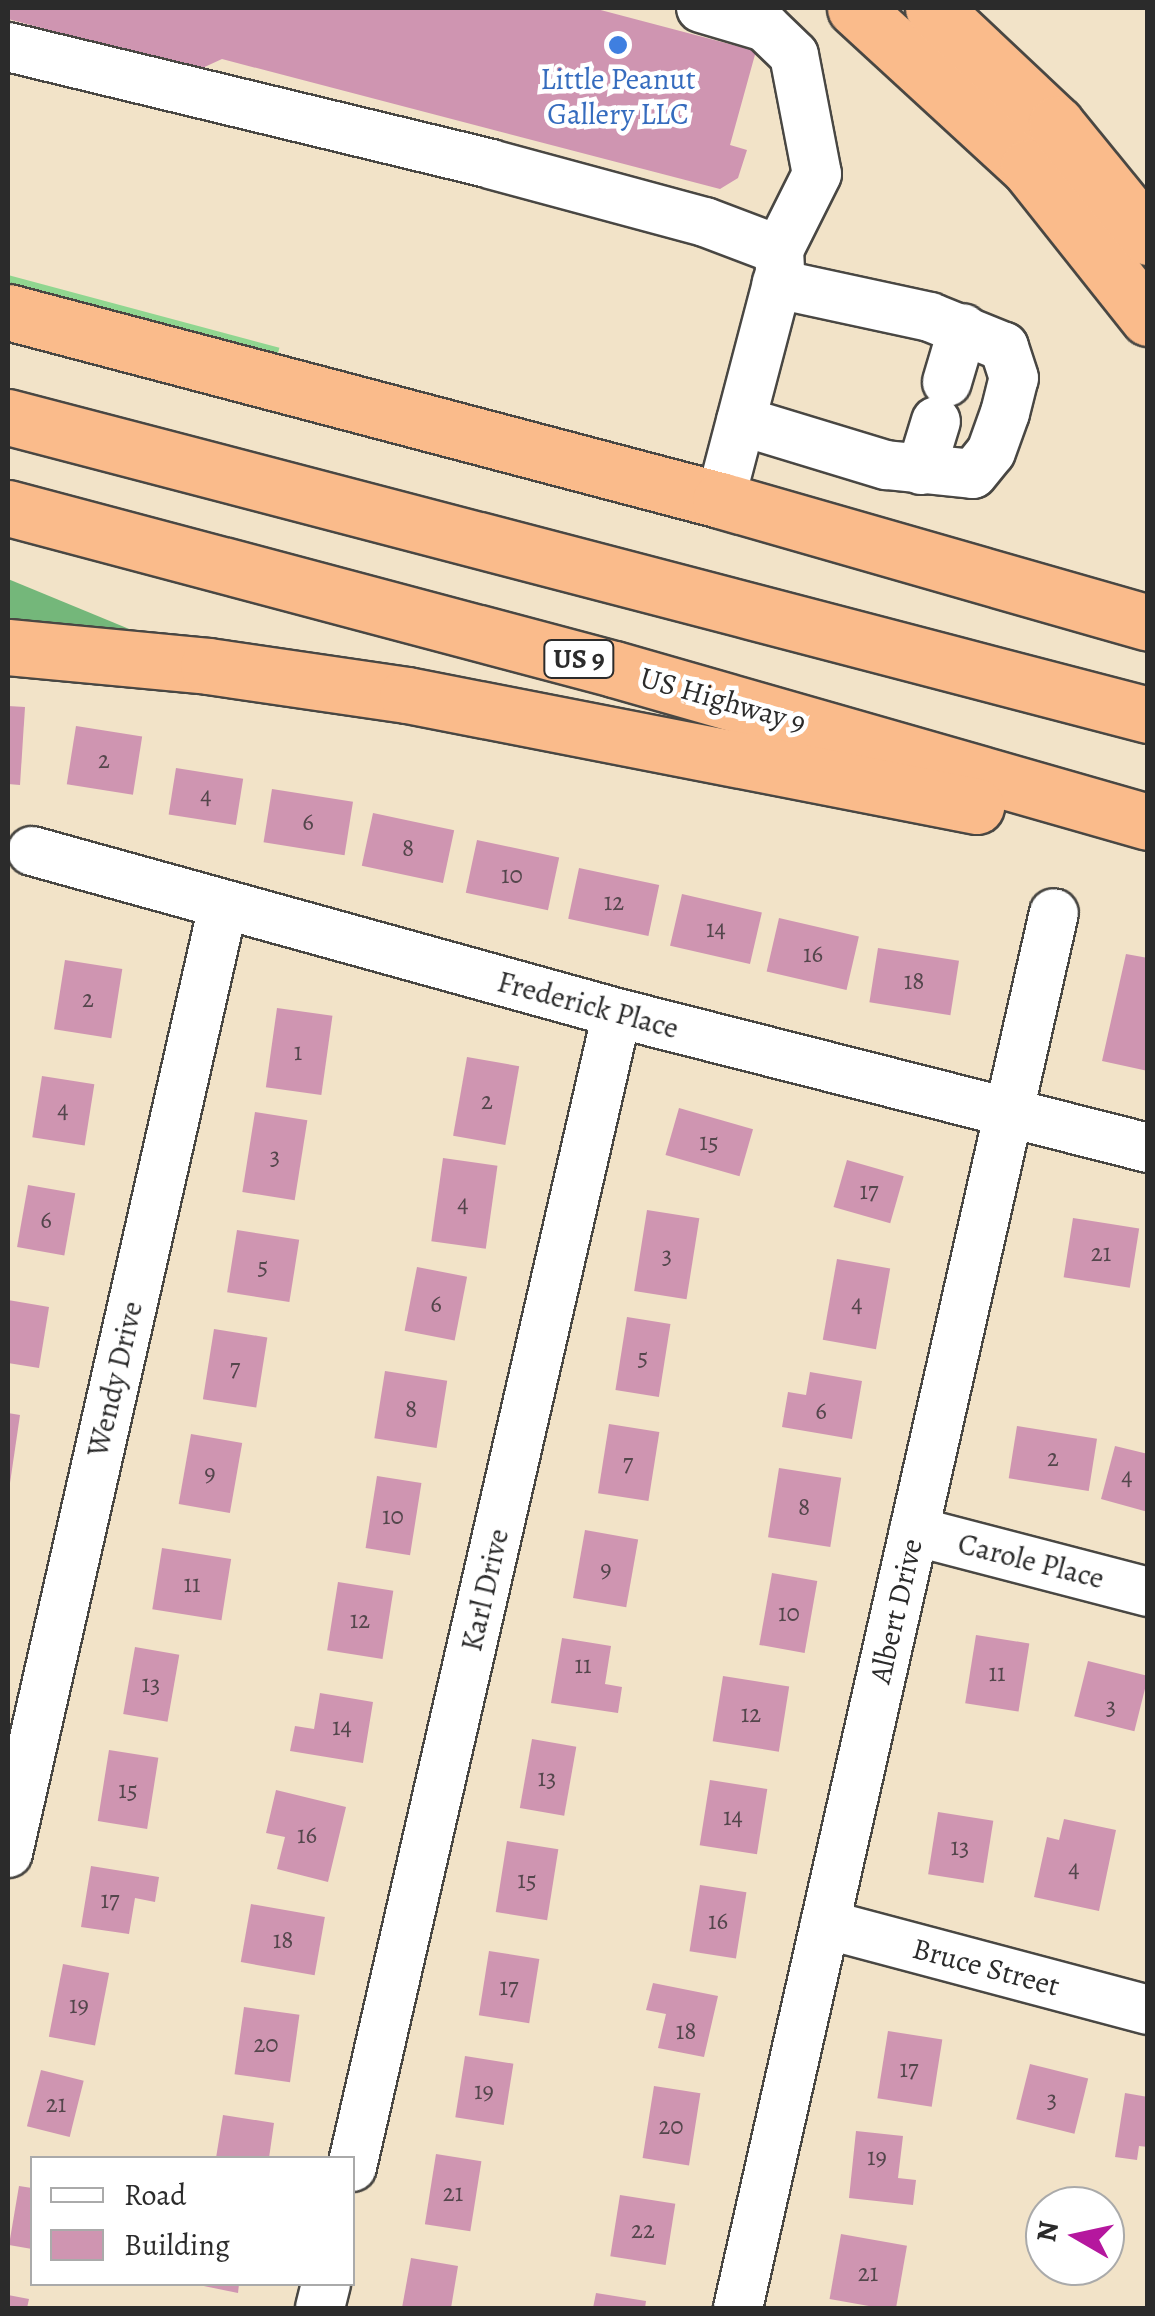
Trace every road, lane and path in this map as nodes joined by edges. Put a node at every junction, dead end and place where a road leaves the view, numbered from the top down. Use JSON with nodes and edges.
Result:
{"nodes":[{"id":1,"x":700,"y":8,"type":"edge"},
{"id":2,"x":856,"y":8,"type":"edge"},
{"id":3,"x":933,"y":8,"type":"edge"},
{"id":4,"x":8,"y":47,"type":"edge"},
{"id":5,"x":1148,"y":238,"type":"edge"},
{"id":6,"x":778,"y":267,"type":"junction"},
{"id":7,"x":8,"y":312,"type":"edge"},
{"id":8,"x":1148,"y":318,"type":"edge"},
{"id":9,"x":962,"y":328,"type":"junction"},
{"id":10,"x":8,"y":417,"type":"edge"},
{"id":11,"x":740,"y":422,"type":"junction"},
{"id":12,"x":922,"y":470,"type":"junction"},
{"id":13,"x":720,"y":500,"type":"junction"},
{"id":14,"x":8,"y":508,"type":"edge"},
{"id":15,"x":972,"y":574,"type":"junction"},
{"id":16,"x":1148,"y":597,"type":"edge"},
{"id":17,"x":1148,"y":623,"type":"edge"},
{"id":18,"x":8,"y":647,"type":"edge"},
{"id":19,"x":1148,"y":715,"type":"edge"},
{"id":20,"x":1148,"y":822,"type":"edge"},
{"id":21,"x":1148,"y":840,"type":"edge"},
{"id":22,"x":32,"y":851,"type":"dead end"},
{"id":23,"x":222,"y":906,"type":"junction"},
{"id":24,"x":1054,"y":913,"type":"dead end"},
{"id":25,"x":617,"y":1013,"type":"junction"},
{"id":26,"x":1010,"y":1112,"type":"junction"},
{"id":27,"x":1148,"y":1148,"type":"edge"},
{"id":28,"x":914,"y":1532,"type":"junction"},
{"id":29,"x":1148,"y":1592,"type":"edge"},
{"id":30,"x":8,"y":1853,"type":"edge"},
{"id":31,"x":825,"y":1924,"type":"junction"},
{"id":32,"x":1148,"y":2010,"type":"edge"},
{"id":33,"x":355,"y":2156,"type":"edge"},
{"id":34,"x":738,"y":2308,"type":"edge"}],
"edges":[{"from":1,"to":6,"type":"street"},
{"from":2,"to":8,"type":"highway"},
{"from":3,"to":5,"type":"highway"},
{"from":4,"to":6,"type":"street"},
{"from":6,"to":9,"type":"street"},
{"from":6,"to":11,"type":"street"},
{"from":7,"to":13,"type":"highway"},
{"from":9,"to":12,"type":"street"},
{"from":9,"to":12,"type":"street"},
{"from":10,"to":19,"type":"highway"},
{"from":11,"to":12,"type":"street"},
{"from":11,"to":13,"type":"street"},
{"from":13,"to":15,"type":"highway"},
{"from":14,"to":20,"type":"highway","name":"US Highway 9","number":"US 9"},
{"from":15,"to":16,"type":"highway"},
{"from":15,"to":17,"type":"highway"},
{"from":18,"to":21,"type":"highway"},
{"from":22,"to":23,"type":"street","name":"Frederick Place"},
{"from":23,"to":25,"type":"street","name":"Frederick Place"},
{"from":23,"to":30,"type":"street","name":"Wendy Drive"},
{"from":24,"to":26,"type":"street","name":"Albert Drive"},
{"from":25,"to":26,"type":"street","name":"Frederick Place"},
{"from":25,"to":33,"type":"street","name":"Karl Drive"},
{"from":26,"to":27,"type":"street","name":"Frederick Place"},
{"from":26,"to":28,"type":"street","name":"Albert Drive"},
{"from":28,"to":29,"type":"street","name":"Carole Place"},
{"from":28,"to":31,"type":"street","name":"Albert Drive"},
{"from":31,"to":32,"type":"street","name":"Bruce Street"},
{"from":31,"to":34,"type":"street","name":"Albert Drive"}]}
